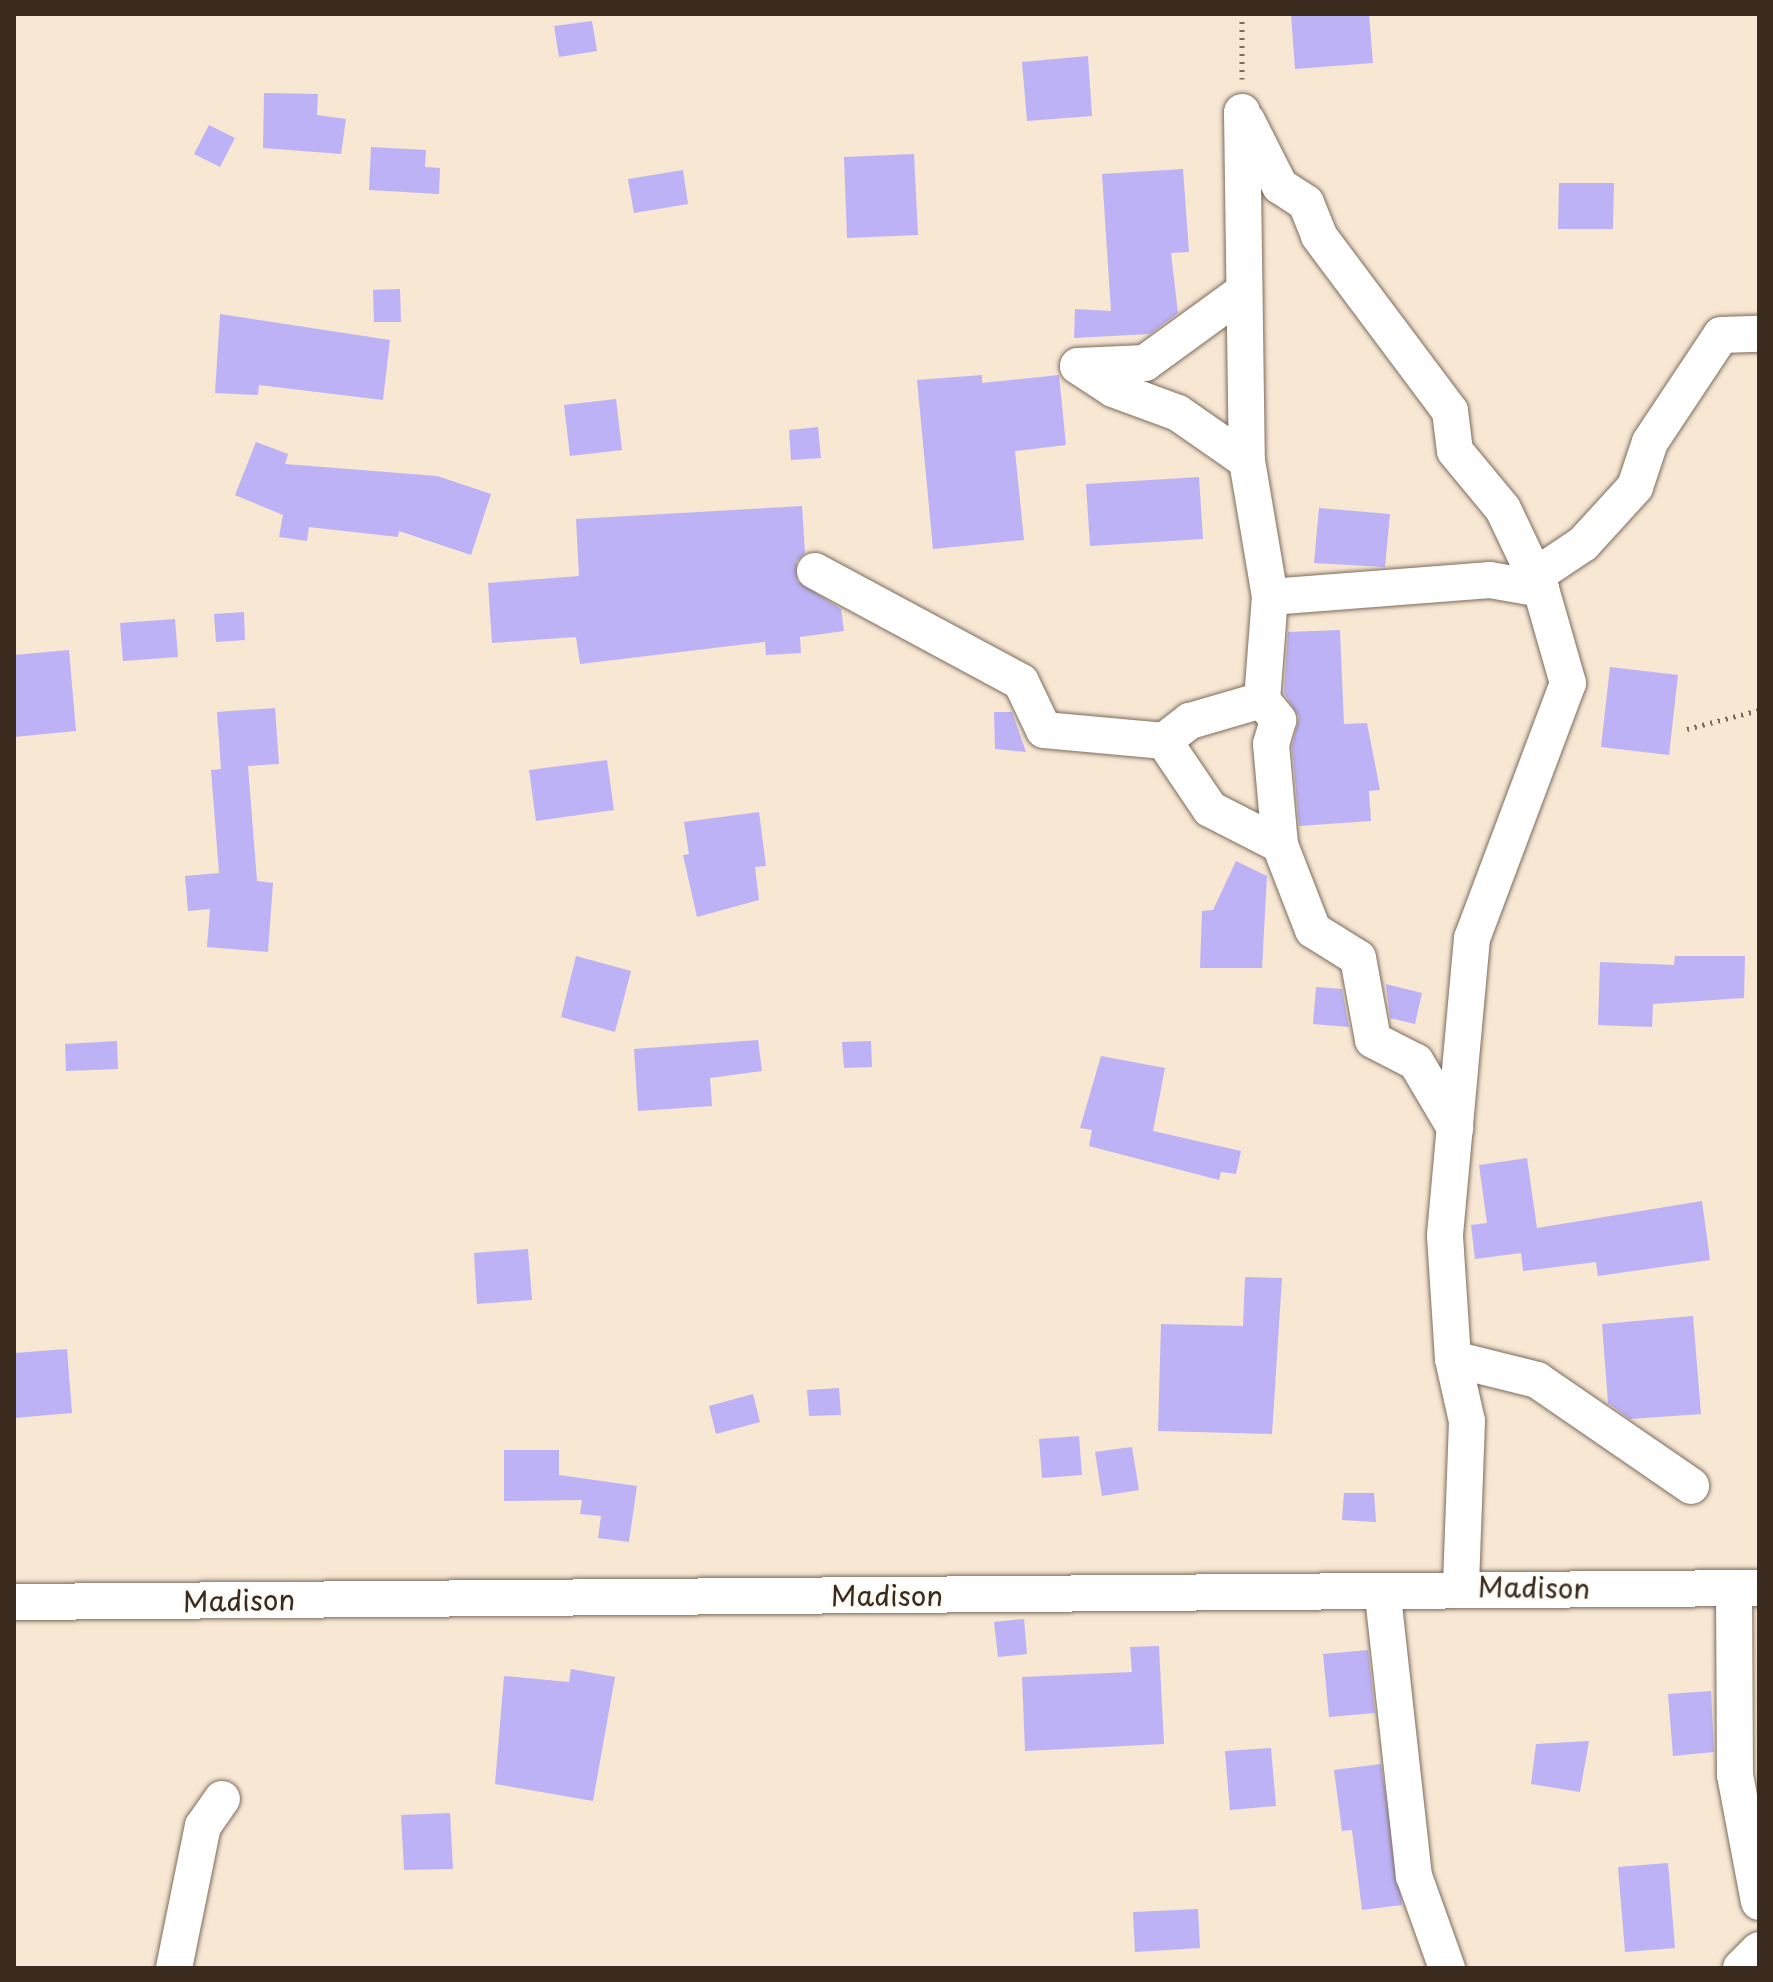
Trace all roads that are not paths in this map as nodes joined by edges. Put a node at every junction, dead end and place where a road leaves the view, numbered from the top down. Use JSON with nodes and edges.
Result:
{"nodes":[{"id":1,"x":1244,"y":291,"type":"junction"},
{"id":2,"x":1759,"y":334,"type":"edge"},
{"id":3,"x":1247,"y":461,"type":"junction"},
{"id":4,"x":815,"y":571,"type":"dead end"},
{"id":5,"x":1538,"y":582,"type":"junction"},
{"id":6,"x":1270,"y":597,"type":"junction"},
{"id":7,"x":1262,"y":700,"type":"junction"},
{"id":8,"x":1164,"y":741,"type":"junction"},
{"id":9,"x":1280,"y":845,"type":"junction"},
{"id":10,"x":1455,"y":1128,"type":"junction"},
{"id":11,"x":1453,"y":1359,"type":"junction"},
{"id":12,"x":1691,"y":1486,"type":"dead end"},
{"id":13,"x":1461,"y":1587,"type":"junction"},
{"id":14,"x":1746,"y":1588,"type":"edge"},
{"id":15,"x":1383,"y":1596,"type":"junction"},
{"id":16,"x":14,"y":1602,"type":"edge"},
{"id":17,"x":222,"y":1799,"type":"dead end"},
{"id":18,"x":1759,"y":1902,"type":"edge"},
{"id":19,"x":1759,"y":1950,"type":"edge"},
{"id":20,"x":174,"y":1968,"type":"edge"},
{"id":21,"x":1447,"y":1968,"type":"edge"},
{"id":22,"x":1741,"y":1968,"type":"edge"}],
"edges":[{"from":1,"to":3,"type":"street"},
{"from":1,"to":3,"type":"street"},
{"from":1,"to":5,"type":"street"},
{"from":2,"to":5,"type":"street"},
{"from":3,"to":6,"type":"street"},
{"from":4,"to":8,"type":"street"},
{"from":5,"to":6,"type":"street"},
{"from":5,"to":10,"type":"street"},
{"from":6,"to":7,"type":"street"},
{"from":7,"to":8,"type":"street"},
{"from":7,"to":9,"type":"street"},
{"from":8,"to":9,"type":"street"},
{"from":9,"to":10,"type":"street"},
{"from":10,"to":11,"type":"street"},
{"from":11,"to":12,"type":"street"},
{"from":11,"to":13,"type":"street"},
{"from":13,"to":14,"type":"street","name":"Madison"},
{"from":13,"to":15,"type":"street","name":"Madison"},
{"from":14,"to":18,"type":"street"},
{"from":15,"to":16,"type":"street","name":"Madison"},
{"from":15,"to":21,"type":"street"},
{"from":17,"to":20,"type":"street"},
{"from":19,"to":22,"type":"street"}]}
